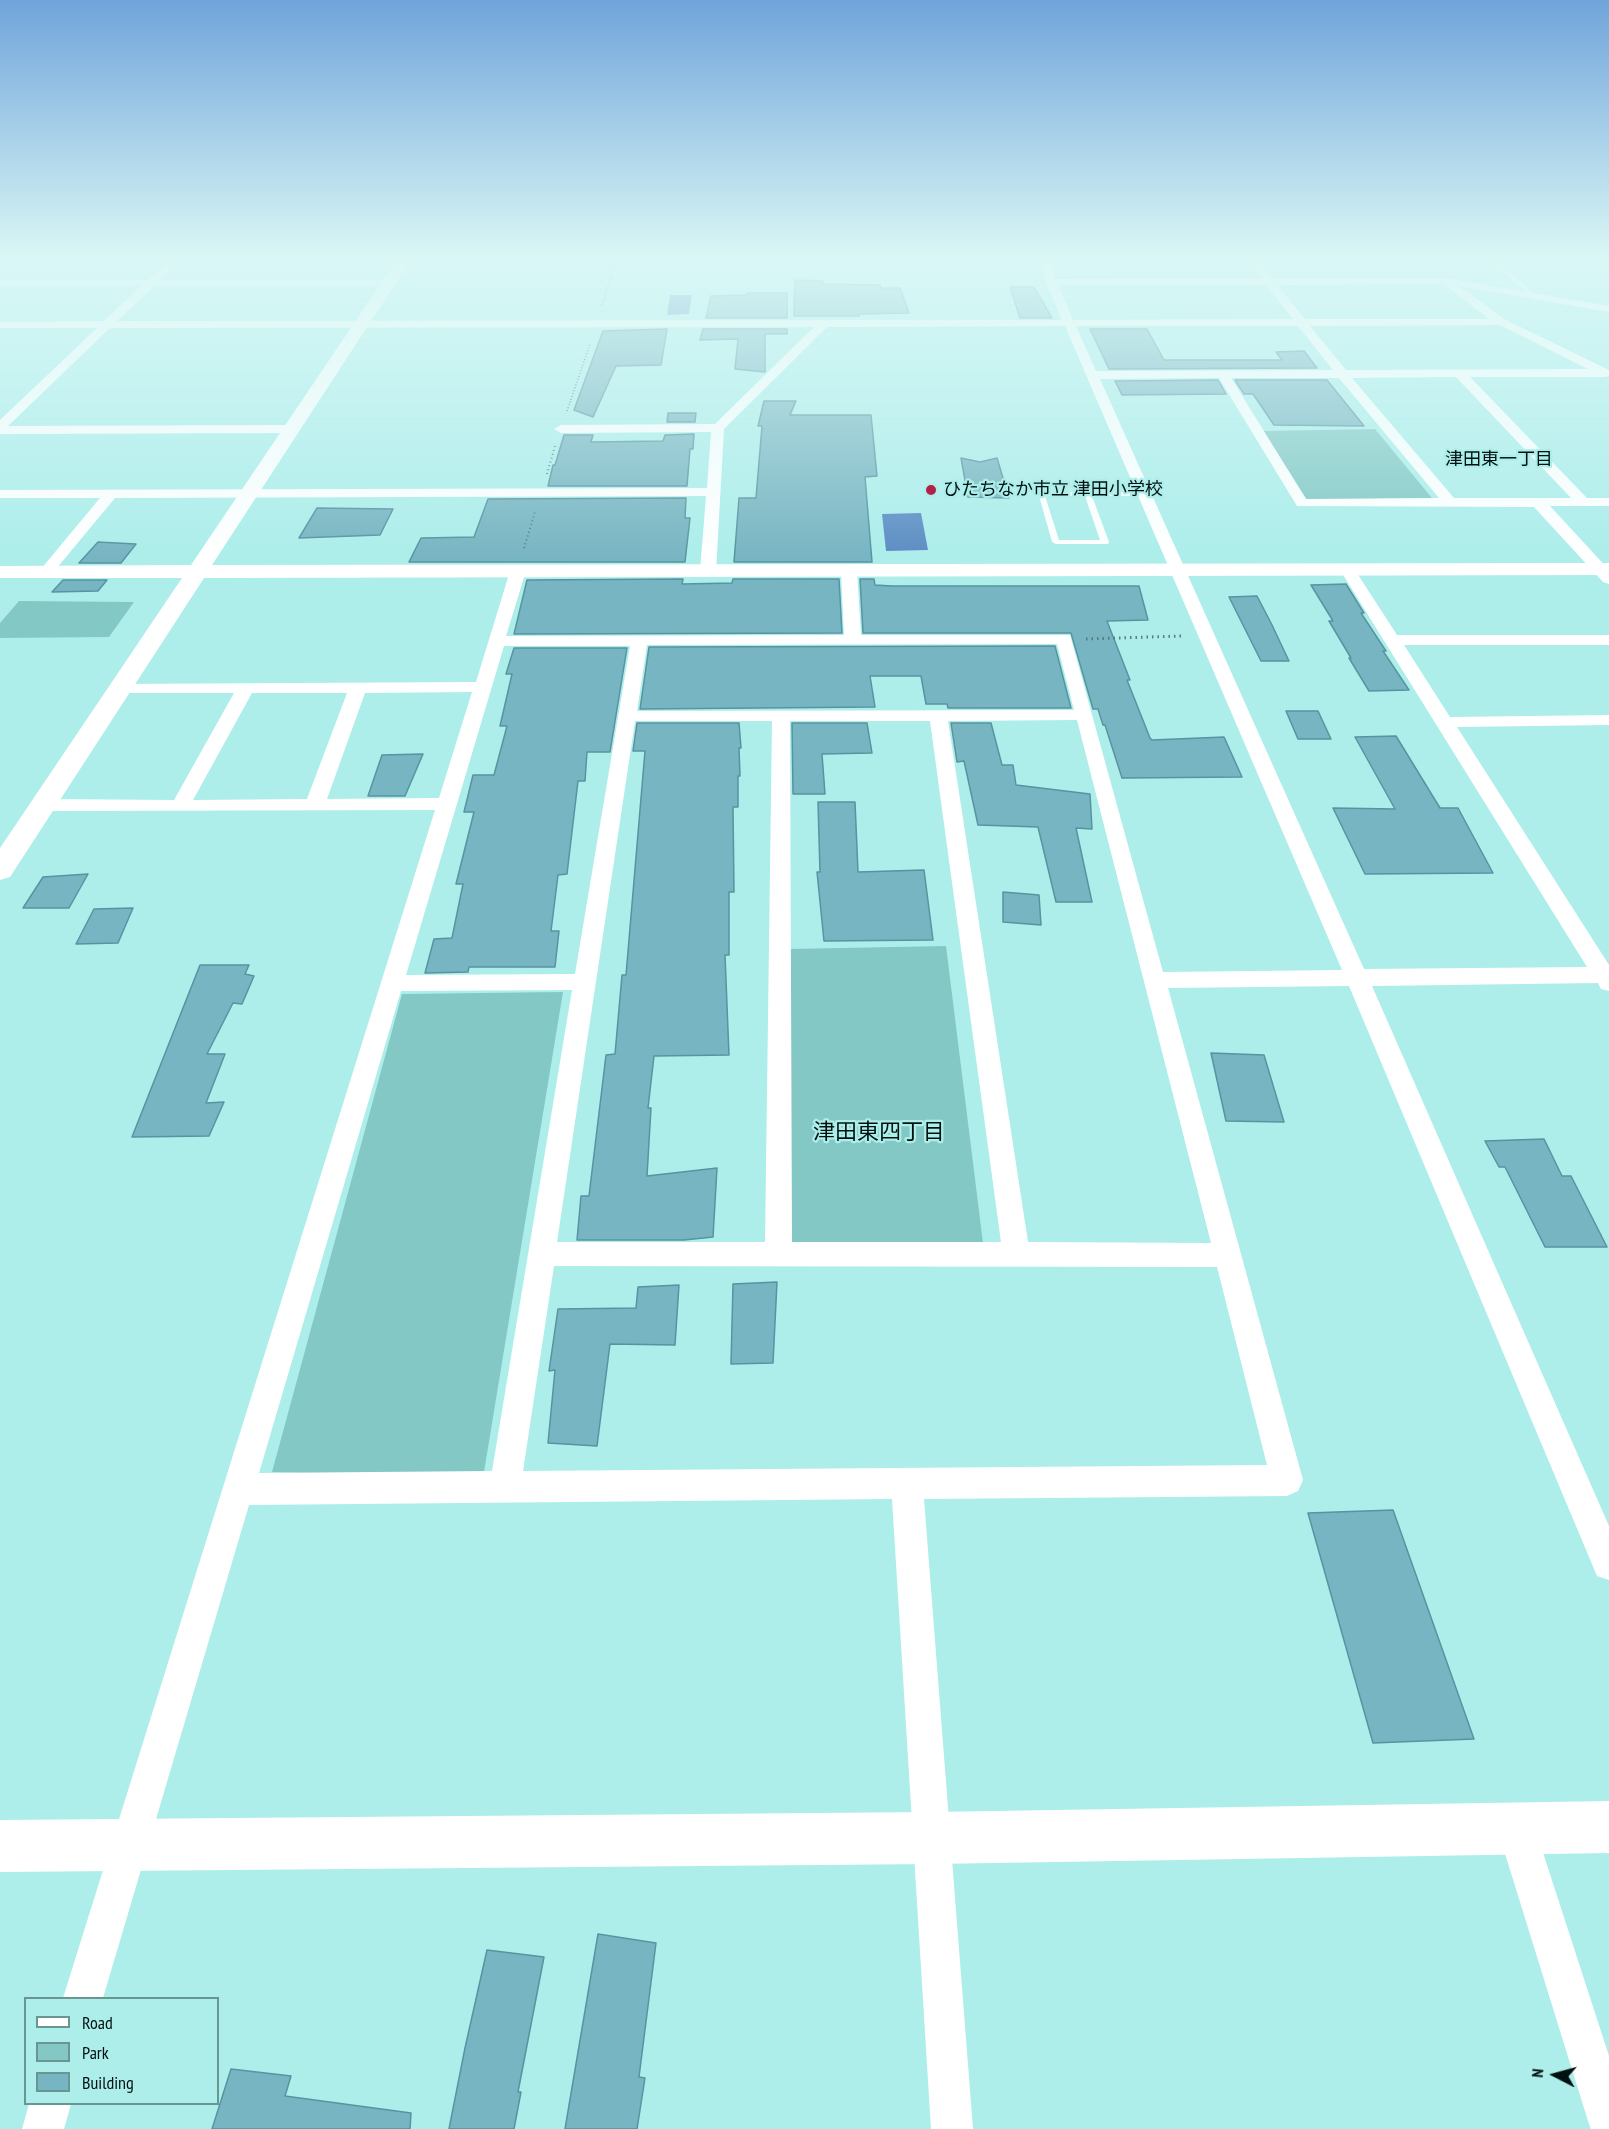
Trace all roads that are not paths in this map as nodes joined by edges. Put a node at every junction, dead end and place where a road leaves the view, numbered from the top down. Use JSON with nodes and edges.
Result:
{"nodes":[{"id":1,"x":73,"y":357,"type":"edge"},
{"id":2,"x":339,"y":357,"type":"edge"},
{"id":3,"x":789,"y":357,"type":"edge"},
{"id":4,"x":1085,"y":357,"type":"edge"},
{"id":5,"x":1329,"y":357,"type":"edge"},
{"id":6,"x":1574,"y":357,"type":"edge"},
{"id":7,"x":1460,"y":374,"type":"junction"},
{"id":8,"x":1607,"y":374,"type":"edge"},
{"id":9,"x":1093,"y":375,"type":"junction"},
{"id":10,"x":1343,"y":375,"type":"junction"},
{"id":11,"x":1224,"y":376,"type":"junction"},
{"id":12,"x":718,"y":428,"type":"junction"},
{"id":13,"x":0,"y":429,"type":"edge"},
{"id":14,"x":292,"y":429,"type":"junction"},
{"id":15,"x":561,"y":429,"type":"dead end"},
{"id":16,"x":714,"y":492,"type":"junction"},
{"id":17,"x":112,"y":493,"type":"junction"},
{"id":18,"x":249,"y":493,"type":"junction"},
{"id":19,"x":0,"y":494,"type":"edge"},
{"id":20,"x":1088,"y":494,"type":"junction"},
{"id":21,"x":1145,"y":494,"type":"junction"},
{"id":22,"x":1449,"y":501,"type":"junction"},
{"id":23,"x":1538,"y":502,"type":"junction"},
{"id":24,"x":1583,"y":502,"type":"junction"},
{"id":25,"x":1609,"y":502,"type":"edge"},
{"id":26,"x":1348,"y":570,"type":"junction"},
{"id":27,"x":518,"y":571,"type":"junction"},
{"id":28,"x":708,"y":571,"type":"junction"},
{"id":29,"x":849,"y":571,"type":"junction"},
{"id":30,"x":1179,"y":571,"type":"junction"},
{"id":31,"x":0,"y":572,"type":"edge"},
{"id":32,"x":46,"y":572,"type":"junction"},
{"id":33,"x":1606,"y":572,"type":"edge"},
{"id":34,"x":197,"y":573,"type":"junction"},
{"id":35,"x":639,"y":640,"type":"junction"},
{"id":36,"x":853,"y":640,"type":"junction"},
{"id":37,"x":1393,"y":640,"type":"junction"},
{"id":38,"x":1609,"y":640,"type":"edge"},
{"id":39,"x":497,"y":641,"type":"junction"},
{"id":40,"x":483,"y":687,"type":"junction"},
{"id":41,"x":120,"y":688,"type":"junction"},
{"id":42,"x":358,"y":688,"type":"junction"},
{"id":43,"x":245,"y":689,"type":"junction"},
{"id":44,"x":938,"y":715,"type":"junction"},
{"id":45,"x":1084,"y":715,"type":"junction"},
{"id":46,"x":627,"y":716,"type":"junction"},
{"id":47,"x":781,"y":716,"type":"junction"},
{"id":48,"x":1444,"y":722,"type":"junction"},
{"id":49,"x":1606,"y":725,"type":"edge"},
{"id":50,"x":315,"y":804,"type":"junction"},
{"id":51,"x":447,"y":804,"type":"junction"},
{"id":52,"x":43,"y":805,"type":"junction"},
{"id":53,"x":180,"y":806,"type":"junction"},
{"id":54,"x":0,"y":870,"type":"edge"},
{"id":55,"x":1357,"y":978,"type":"junction"},
{"id":56,"x":1606,"y":979,"type":"edge"},
{"id":57,"x":1155,"y":980,"type":"junction"},
{"id":58,"x":393,"y":982,"type":"junction"},
{"id":59,"x":584,"y":982,"type":"junction"},
{"id":60,"x":542,"y":1254,"type":"junction"},
{"id":61,"x":778,"y":1254,"type":"junction"},
{"id":62,"x":1016,"y":1254,"type":"junction"},
{"id":63,"x":1228,"y":1255,"type":"junction"},
{"id":64,"x":908,"y":1483,"type":"junction"},
{"id":65,"x":505,"y":1486,"type":"junction"},
{"id":66,"x":238,"y":1489,"type":"junction"},
{"id":67,"x":1609,"y":1564,"type":"edge"},
{"id":68,"x":1609,"y":1827,"type":"edge"},
{"id":69,"x":1516,"y":1828,"type":"junction"},
{"id":70,"x":933,"y":1838,"type":"junction"},
{"id":71,"x":130,"y":1845,"type":"junction"},
{"id":72,"x":0,"y":1846,"type":"edge"},
{"id":73,"x":83,"y":1997,"type":"edge"},
{"id":74,"x":50,"y":2105,"type":"edge"},
{"id":75,"x":1609,"y":2121,"type":"edge"},
{"id":76,"x":43,"y":2129,"type":"edge"},
{"id":77,"x":952,"y":2129,"type":"edge"}],
"edges":[{"from":1,"to":13,"type":"street"},
{"from":2,"to":14,"type":"street"},
{"from":3,"to":12,"type":"street"},
{"from":4,"to":9,"type":"street"},
{"from":5,"to":10,"type":"street"},
{"from":6,"to":8,"type":"street"},
{"from":7,"to":8,"type":"street"},
{"from":7,"to":10,"type":"street"},
{"from":7,"to":24,"type":"street"},
{"from":9,"to":11,"type":"street"},
{"from":9,"to":21,"type":"street"},
{"from":10,"to":11,"type":"street"},
{"from":10,"to":22,"type":"street"},
{"from":11,"to":22,"type":"street"},
{"from":12,"to":15,"type":"street"},
{"from":12,"to":16,"type":"street"},
{"from":13,"to":14,"type":"street"},
{"from":14,"to":18,"type":"street"},
{"from":16,"to":18,"type":"street"},
{"from":16,"to":28,"type":"street"},
{"from":17,"to":18,"type":"street"},
{"from":17,"to":19,"type":"street"},
{"from":17,"to":32,"type":"street"},
{"from":18,"to":34,"type":"street"},
{"from":20,"to":20,"type":"lane"},
{"from":20,"to":21,"type":"lane"},
{"from":21,"to":30,"type":"street"},
{"from":22,"to":23,"type":"street"},
{"from":23,"to":24,"type":"street"},
{"from":23,"to":33,"type":"street"},
{"from":24,"to":25,"type":"street"},
{"from":26,"to":30,"type":"street"},
{"from":26,"to":33,"type":"street"},
{"from":26,"to":37,"type":"street"},
{"from":27,"to":28,"type":"street"},
{"from":27,"to":34,"type":"street"},
{"from":27,"to":39,"type":"street"},
{"from":28,"to":29,"type":"street"},
{"from":29,"to":30,"type":"street"},
{"from":29,"to":36,"type":"street"},
{"from":30,"to":55,"type":"street"},
{"from":31,"to":32,"type":"street"},
{"from":32,"to":34,"type":"street"},
{"from":34,"to":41,"type":"street"},
{"from":35,"to":36,"type":"street"},
{"from":35,"to":39,"type":"street"},
{"from":35,"to":46,"type":"street"},
{"from":36,"to":45,"type":"street"},
{"from":37,"to":38,"type":"street"},
{"from":37,"to":48,"type":"street"},
{"from":39,"to":40,"type":"street"},
{"from":40,"to":42,"type":"street"},
{"from":40,"to":51,"type":"street"},
{"from":41,"to":43,"type":"street"},
{"from":41,"to":52,"type":"street"},
{"from":42,"to":43,"type":"street"},
{"from":42,"to":50,"type":"street"},
{"from":43,"to":53,"type":"street"},
{"from":44,"to":45,"type":"street"},
{"from":44,"to":47,"type":"street"},
{"from":44,"to":62,"type":"street"},
{"from":45,"to":57,"type":"street"},
{"from":46,"to":47,"type":"street"},
{"from":46,"to":59,"type":"street"},
{"from":47,"to":61,"type":"street"},
{"from":48,"to":49,"type":"street"},
{"from":48,"to":56,"type":"street"},
{"from":50,"to":51,"type":"street"},
{"from":50,"to":53,"type":"street"},
{"from":51,"to":58,"type":"street"},
{"from":52,"to":53,"type":"street"},
{"from":52,"to":54,"type":"street"},
{"from":55,"to":56,"type":"street"},
{"from":55,"to":57,"type":"street"},
{"from":55,"to":67,"type":"street"},
{"from":57,"to":63,"type":"street"},
{"from":58,"to":59,"type":"street"},
{"from":58,"to":66,"type":"street"},
{"from":59,"to":60,"type":"street"},
{"from":60,"to":61,"type":"street"},
{"from":60,"to":65,"type":"street"},
{"from":61,"to":62,"type":"street"},
{"from":62,"to":63,"type":"street"},
{"from":63,"to":64,"type":"street"},
{"from":64,"to":65,"type":"street"},
{"from":64,"to":70,"type":"street"},
{"from":65,"to":66,"type":"street"},
{"from":66,"to":71,"type":"street"},
{"from":68,"to":69,"type":"street"},
{"from":69,"to":70,"type":"street"},
{"from":69,"to":75,"type":"street"},
{"from":70,"to":71,"type":"street"},
{"from":70,"to":77,"type":"street"},
{"from":71,"to":72,"type":"street"},
{"from":71,"to":73,"type":"street"},
{"from":74,"to":76,"type":"street"}]}
